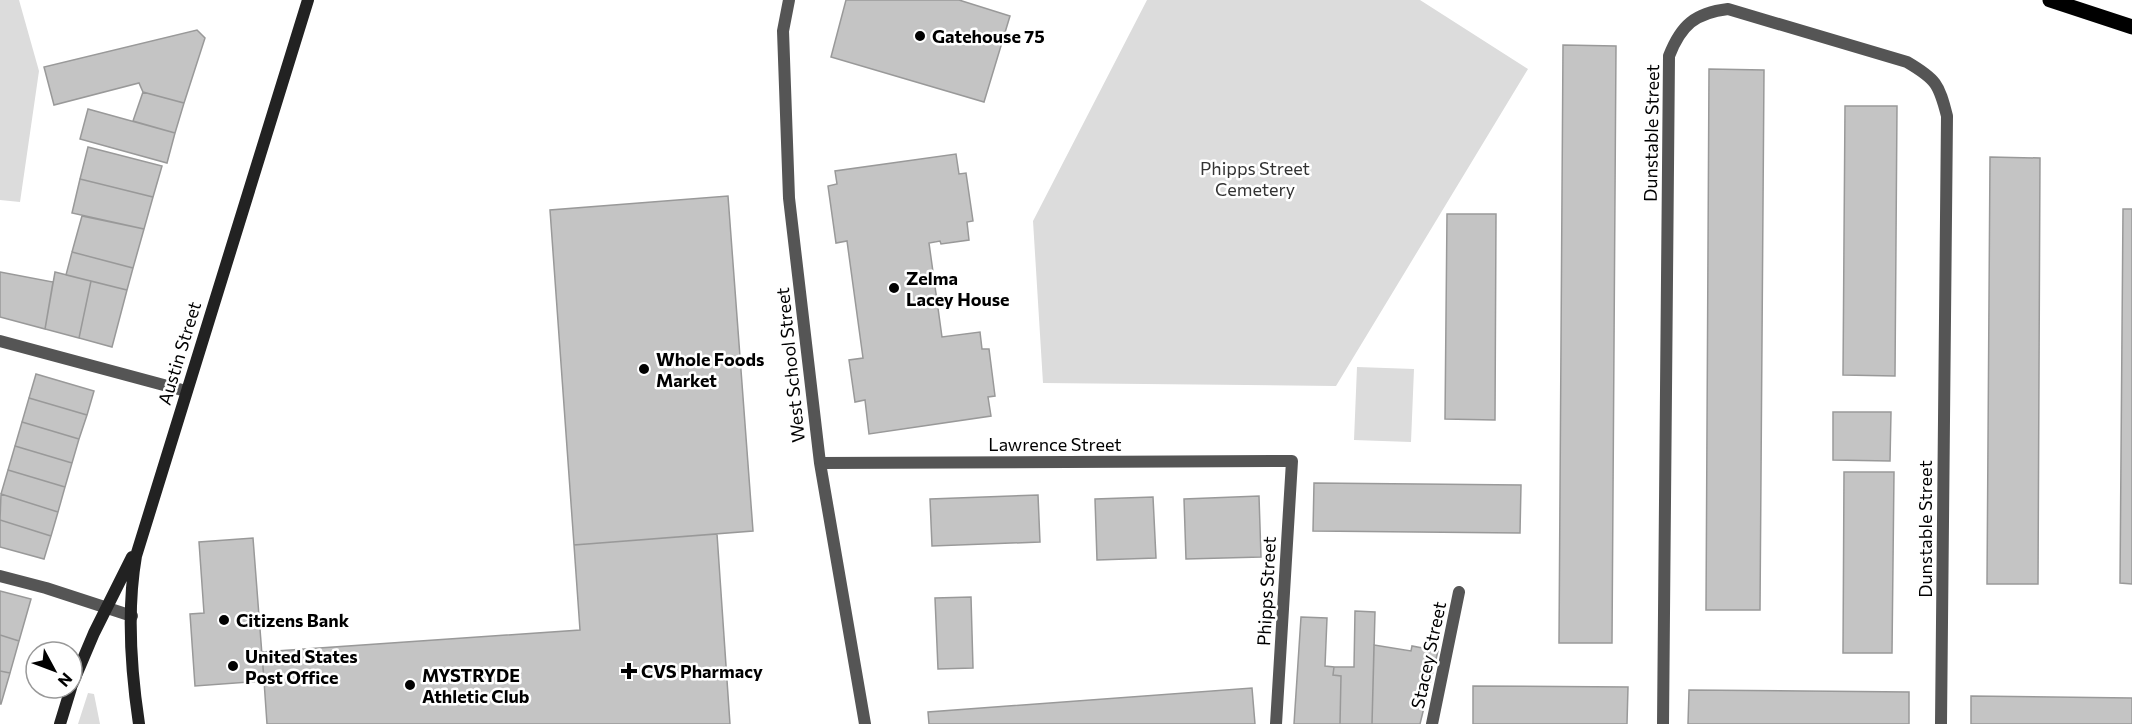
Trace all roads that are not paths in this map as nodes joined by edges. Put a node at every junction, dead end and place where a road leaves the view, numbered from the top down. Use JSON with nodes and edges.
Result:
{"nodes":[{"id":1,"x":308,"y":0,"type":"edge"},
{"id":2,"x":789,"y":0,"type":"edge"},
{"id":3,"x":2050,"y":0,"type":"edge"},
{"id":4,"x":2132,"y":27,"type":"edge"},
{"id":5,"x":0,"y":341,"type":"edge"},
{"id":6,"x":186,"y":391,"type":"junction"},
{"id":7,"x":1292,"y":461,"type":"joint"},
{"id":8,"x":820,"y":463,"type":"junction"},
{"id":9,"x":138,"y":546,"type":"junction"},
{"id":10,"x":0,"y":576,"type":"edge"},
{"id":11,"x":1459,"y":592,"type":"dead end"},
{"id":12,"x":106,"y":608,"type":"junction"},
{"id":13,"x":132,"y":616,"type":"junction"},
{"id":14,"x":84,"y":659,"type":"edge"},
{"id":15,"x":68,"y":700,"type":"edge"},
{"id":16,"x":60,"y":724,"type":"edge"},
{"id":17,"x":139,"y":724,"type":"edge"},
{"id":18,"x":865,"y":724,"type":"edge"},
{"id":19,"x":1276,"y":724,"type":"edge"},
{"id":20,"x":1432,"y":724,"type":"edge"},
{"id":21,"x":1663,"y":724,"type":"edge"},
{"id":22,"x":1941,"y":724,"type":"edge"}],
"edges":[{"from":1,"to":6,"type":"main road","name":"Austin Street"},
{"from":2,"to":8,"type":"street","name":"West School Street"},
{"from":3,"to":4,"type":"main road"},
{"from":5,"to":6,"type":"street"},
{"from":6,"to":9,"type":"main road","name":"Austin Street"},
{"from":7,"to":8,"type":"street","name":"Lawrence Street"},
{"from":7,"to":19,"type":"street","name":"Phipps Street"},
{"from":8,"to":18,"type":"street","name":"West School Street"},
{"from":9,"to":12,"type":"main road"},
{"from":9,"to":13,"type":"main road","name":"Austin Street"},
{"from":10,"to":12,"type":"street"},
{"from":11,"to":20,"type":"street","name":"Stacey Street"},
{"from":12,"to":13,"type":"street"},
{"from":12,"to":14,"type":"main road"},
{"from":13,"to":17,"type":"main road","name":"Austin Street"},
{"from":15,"to":16,"type":"main road"},
{"from":21,"to":22,"type":"street","name":"Dunstable Street"}]}
